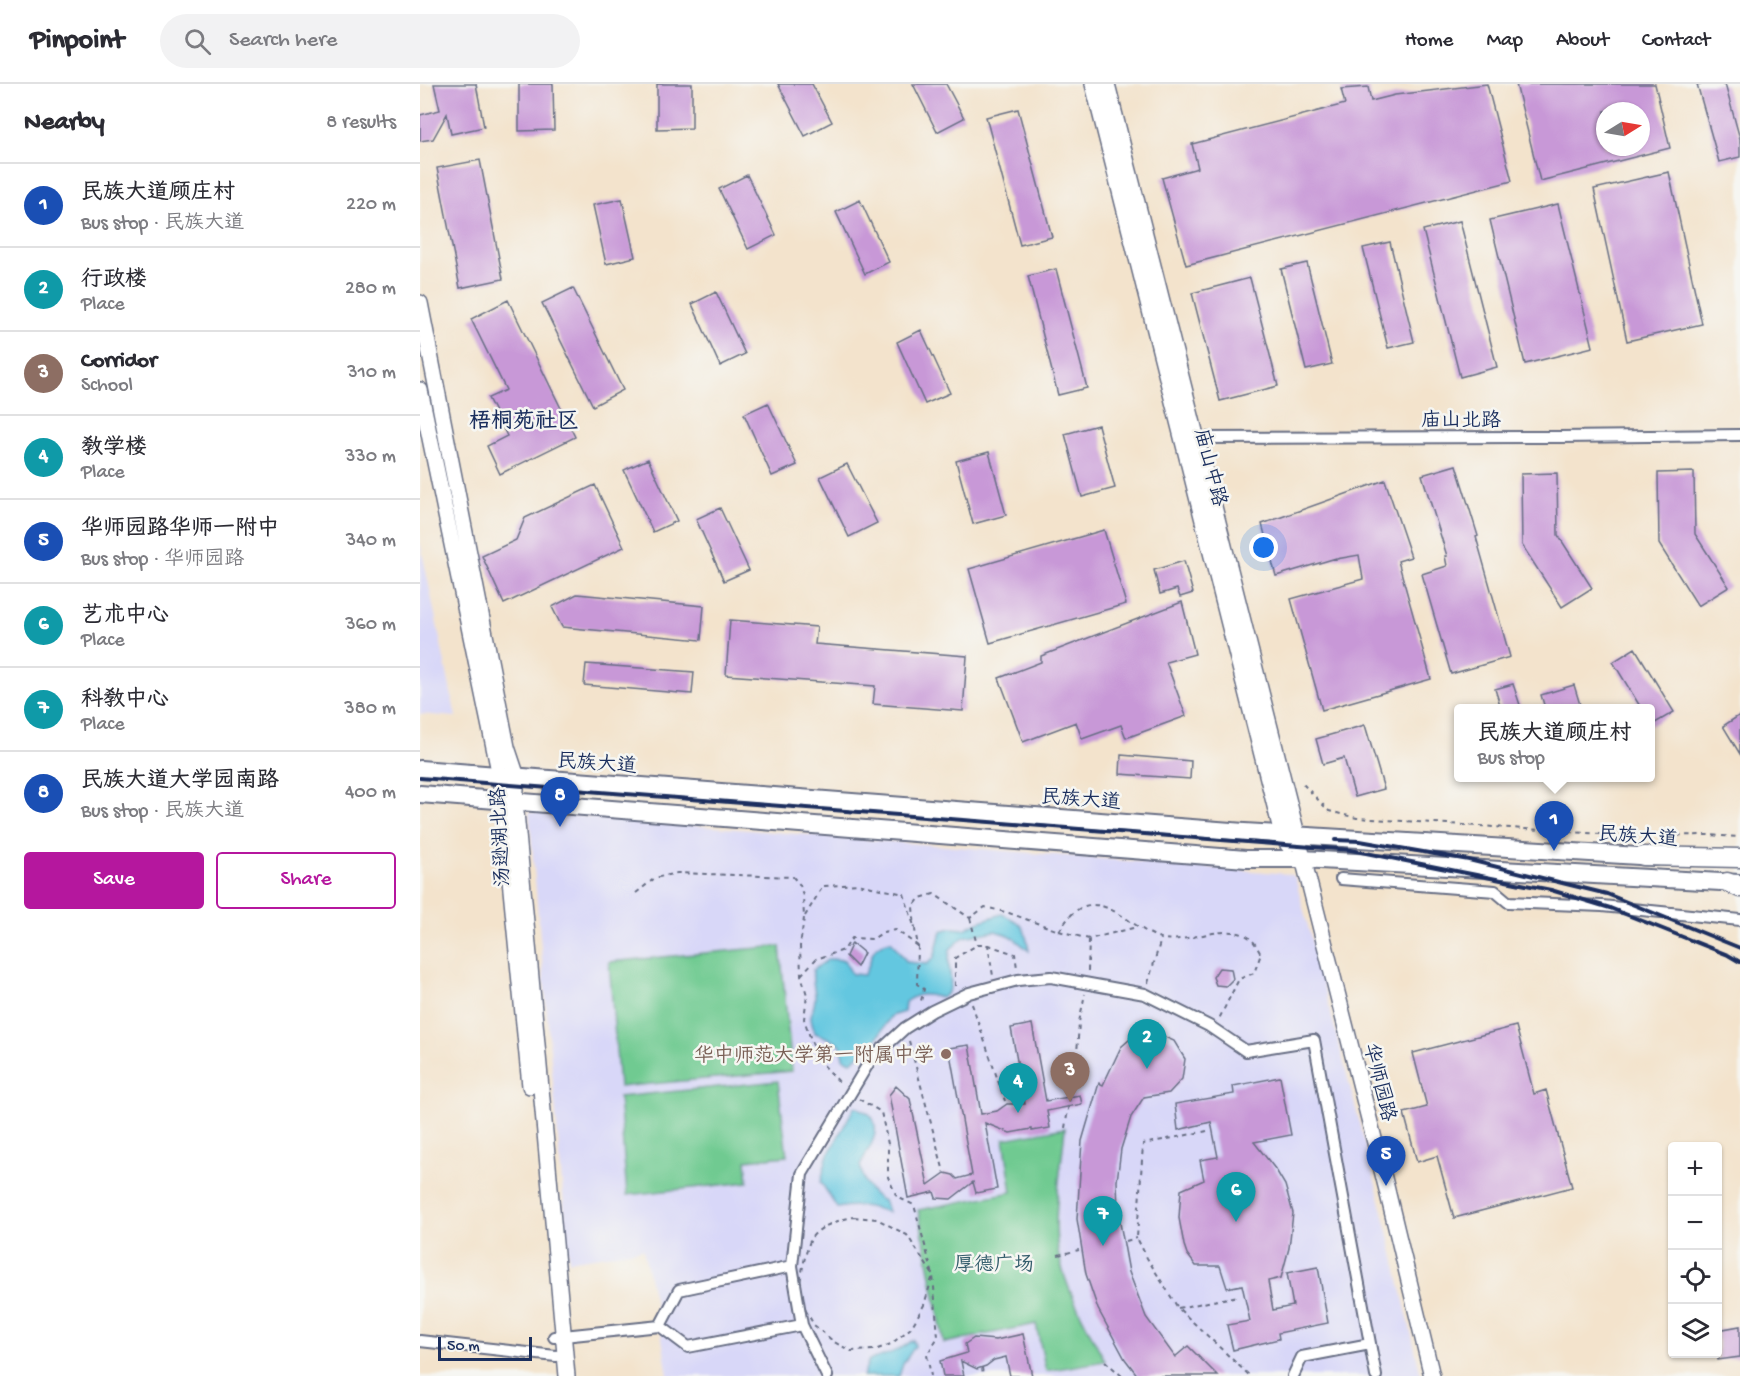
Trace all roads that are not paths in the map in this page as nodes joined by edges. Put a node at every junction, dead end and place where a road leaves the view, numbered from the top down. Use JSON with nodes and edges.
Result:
{"nodes":[{"id":1,"x":1093,"y":84,"type":"edge"},
{"id":2,"x":1107,"y":84,"type":"edge"},
{"id":3,"x":420,"y":303,"type":"edge"},
{"id":4,"x":420,"y":390,"type":"edge"},
{"id":5,"x":1740,"y":435,"type":"edge"},
{"id":6,"x":1190,"y":439,"type":"junction"},
{"id":7,"x":420,"y":769,"type":"edge"},
{"id":8,"x":500,"y":776,"type":"junction"},
{"id":9,"x":517,"y":777,"type":"junction"},
{"id":10,"x":420,"y":794,"type":"edge"},
{"id":11,"x":508,"y":801,"type":"junction"},
{"id":12,"x":1289,"y":834,"type":"junction"},
{"id":13,"x":1643,"y":856,"type":"junction"},
{"id":14,"x":1740,"y":858,"type":"edge"},
{"id":15,"x":1298,"y":859,"type":"junction"},
{"id":16,"x":1740,"y":864,"type":"edge"},
{"id":17,"x":1341,"y":879,"type":"dead end"},
{"id":18,"x":1736,"y":885,"type":"edge"},
{"id":19,"x":1740,"y":920,"type":"edge"},
{"id":20,"x":792,"y":1266,"type":"junction"},
{"id":21,"x":802,"y":1325,"type":"junction"},
{"id":22,"x":660,"y":1326,"type":"junction"},
{"id":23,"x":558,"y":1337,"type":"junction"},
{"id":24,"x":420,"y":1341,"type":"edge"},
{"id":25,"x":1370,"y":1344,"type":"junction"},
{"id":26,"x":560,"y":1356,"type":"junction"},
{"id":27,"x":558,"y":1376,"type":"edge"},
{"id":28,"x":567,"y":1376,"type":"edge"},
{"id":29,"x":827,"y":1376,"type":"edge"},
{"id":30,"x":1293,"y":1376,"type":"edge"},
{"id":31,"x":1376,"y":1376,"type":"edge"},
{"id":32,"x":1432,"y":1376,"type":"edge"}],
"edges":[{"from":1,"to":6,"type":"street","name":"庙山中路"},
{"from":2,"to":6,"type":"street","name":"庙山中路"},
{"from":3,"to":9,"type":"street","name":"汤逊湖北路"},
{"from":4,"to":8,"type":"street","name":"汤逊湖北路"},
{"from":5,"to":6,"type":"street","name":"庙山北路"},
{"from":6,"to":12,"type":"street","name":"庙山中路"},
{"from":7,"to":8,"type":"main road","name":"民族大道"},
{"from":8,"to":9,"type":"main road","name":"民族大道"},
{"from":8,"to":11,"type":"street","name":"汤逊湖北路"},
{"from":9,"to":11,"type":"street","name":"汤逊湖北路"},
{"from":9,"to":12,"type":"main road","name":"民族大道"},
{"from":10,"to":11,"type":"main road"},
{"from":11,"to":15,"type":"main road"},
{"from":11,"to":23,"type":"street","name":"汤逊湖北路"},
{"from":12,"to":13,"type":"main road","name":"民族大道"},
{"from":12,"to":15,"type":"street","name":"华师园路"},
{"from":13,"to":14,"type":"highway"},
{"from":13,"to":16,"type":"main road","name":"民族大道"},
{"from":15,"to":18,"type":"main road"},
{"from":15,"to":32,"type":"street","name":"华师园路"},
{"from":17,"to":19,"type":"street"},
{"from":20,"to":21,"type":"street"},
{"from":20,"to":22,"type":"street"},
{"from":20,"to":25,"type":"street"},
{"from":21,"to":22,"type":"street"},
{"from":21,"to":29,"type":"street"},
{"from":22,"to":23,"type":"street"},
{"from":23,"to":26,"type":"street","name":"汤逊湖北路"},
{"from":24,"to":26,"type":"street"},
{"from":25,"to":30,"type":"street"},
{"from":25,"to":31,"type":"street"},
{"from":26,"to":27,"type":"street","name":"汤逊湖北路"},
{"from":26,"to":28,"type":"street","name":"汤逊湖北路"}]}
